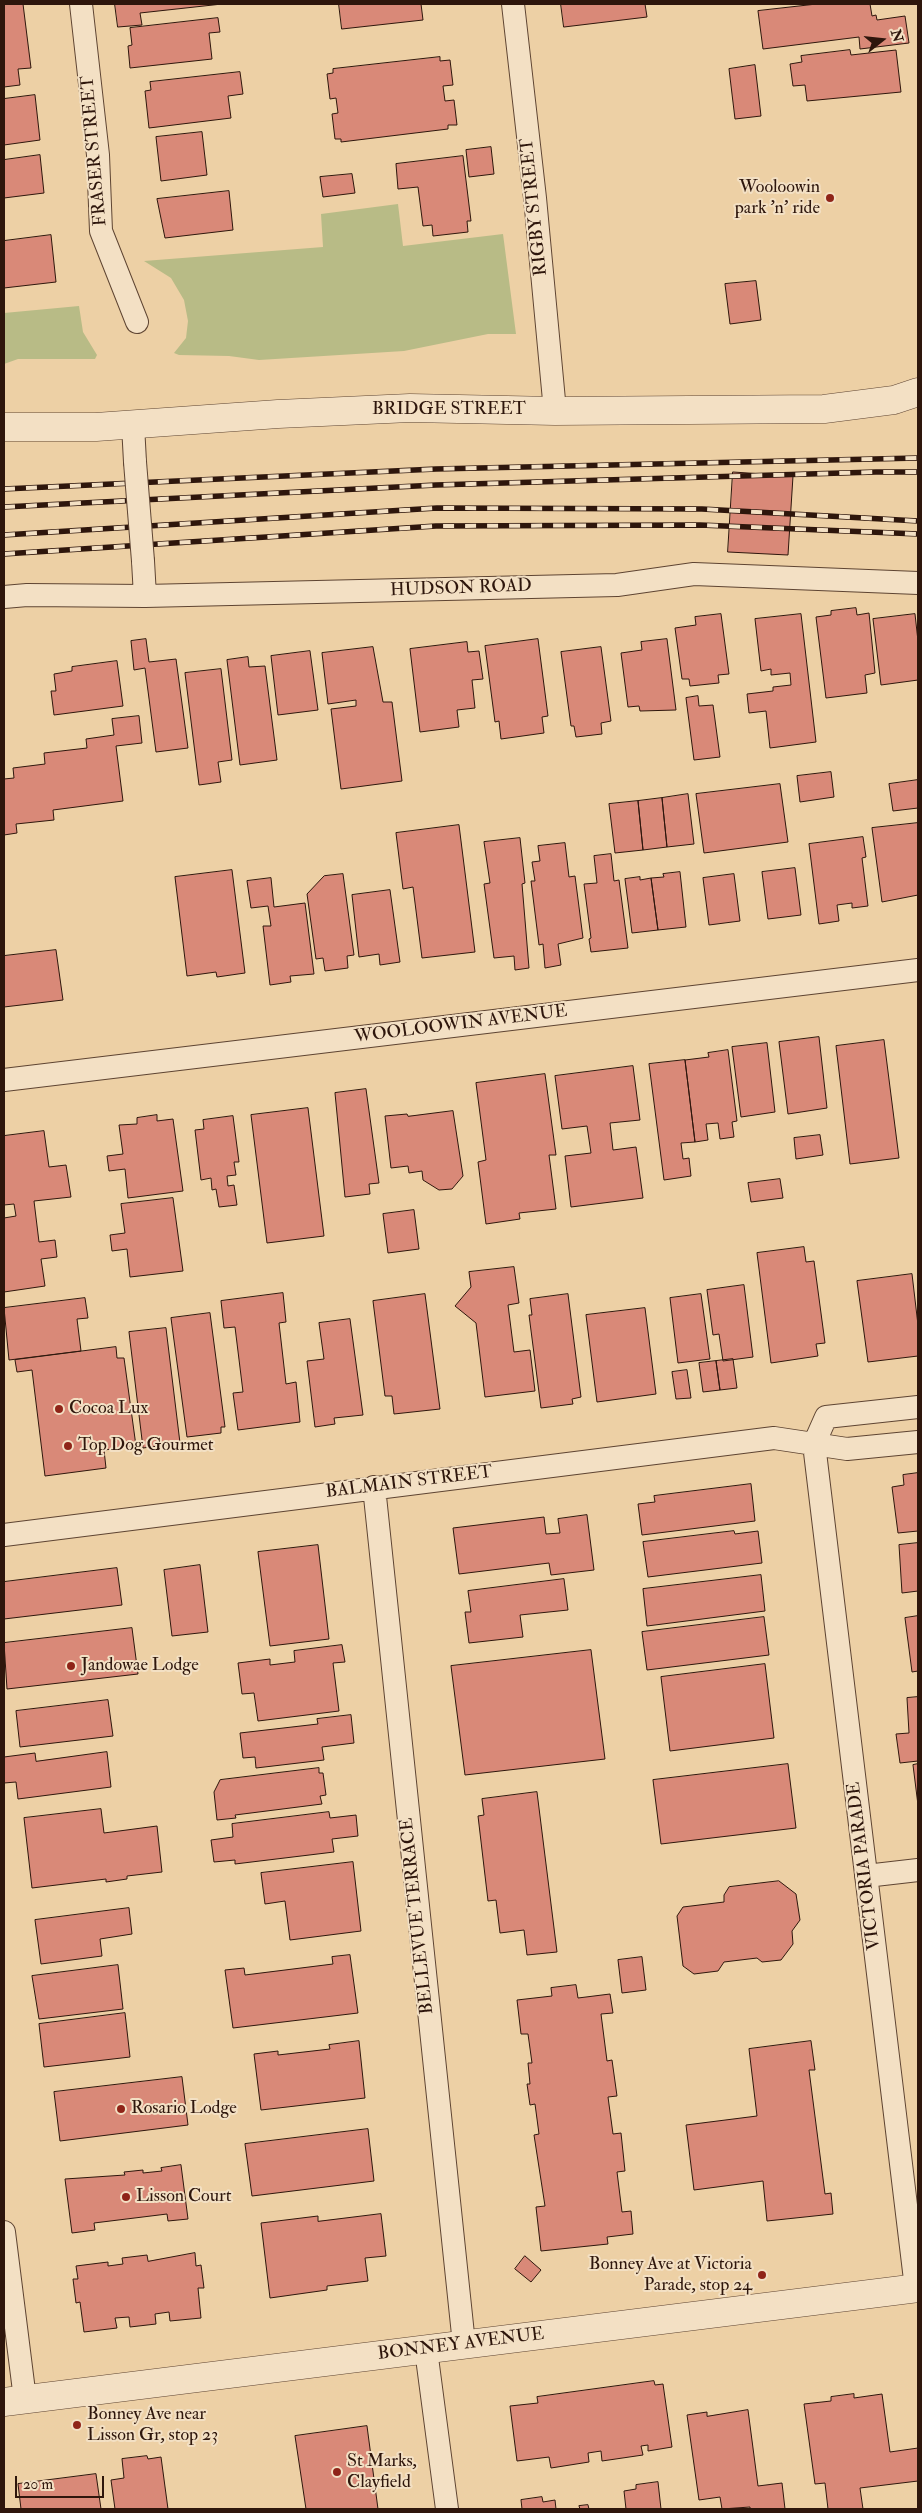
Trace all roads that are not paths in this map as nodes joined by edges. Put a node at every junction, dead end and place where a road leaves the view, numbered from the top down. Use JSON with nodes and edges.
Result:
{"nodes":[{"id":1,"x":81,"y":4,"type":"edge"},
{"id":2,"x":513,"y":4,"type":"edge"},
{"id":3,"x":137,"y":322,"type":"dead end"},
{"id":4,"x":906,"y":396,"type":"edge"},
{"id":5,"x":555,"y":411,"type":"junction"},
{"id":6,"x":133,"y":425,"type":"junction"},
{"id":7,"x":4,"y":427,"type":"edge"},
{"id":8,"x":918,"y":583,"type":"edge"},
{"id":9,"x":145,"y":596,"type":"junction"},
{"id":10,"x":4,"y":597,"type":"edge"},
{"id":11,"x":918,"y":970,"type":"edge"},
{"id":12,"x":4,"y":1080,"type":"edge"},
{"id":13,"x":918,"y":1407,"type":"edge"},
{"id":14,"x":918,"y":1442,"type":"edge"},
{"id":15,"x":814,"y":1444,"type":"junction"},
{"id":16,"x":374,"y":1487,"type":"junction"},
{"id":17,"x":4,"y":1535,"type":"edge"},
{"id":18,"x":918,"y":1870,"type":"edge"},
{"id":19,"x":866,"y":1876,"type":"junction"},
{"id":20,"x":4,"y":2232,"type":"edge"},
{"id":21,"x":917,"y":2288,"type":"edge"},
{"id":22,"x":464,"y":2344,"type":"junction"},
{"id":23,"x":426,"y":2350,"type":"junction"},
{"id":24,"x":14,"y":2400,"type":"edge"},
{"id":25,"x":447,"y":2509,"type":"edge"}],
"edges":[{"from":1,"to":3,"type":"street","name":"FRASER STREET"},
{"from":2,"to":5,"type":"street","name":"RIGBY STREET"},
{"from":4,"to":5,"type":"street","name":"BRIDGE STREET"},
{"from":5,"to":6,"type":"street","name":"BRIDGE STREET"},
{"from":6,"to":7,"type":"street","name":"BRIDGE STREET"},
{"from":6,"to":9,"type":"street","bridge":true},
{"from":8,"to":9,"type":"street","name":"HUDSON ROAD"},
{"from":9,"to":10,"type":"street","name":"HUDSON ROAD"},
{"from":11,"to":12,"type":"street","name":"WOOLOOWIN AVENUE"},
{"from":13,"to":15,"type":"street"},
{"from":14,"to":15,"type":"street","name":"BALMAIN STREET"},
{"from":15,"to":16,"type":"street","name":"BALMAIN STREET"},
{"from":15,"to":19,"type":"street","name":"VICTORIA PARADE"},
{"from":16,"to":17,"type":"street","name":"BALMAIN STREET"},
{"from":16,"to":22,"type":"street","name":"BELLEVUE TERRACE"},
{"from":18,"to":19,"type":"street"},
{"from":19,"to":21,"type":"street","name":"VICTORIA PARADE"},
{"from":20,"to":24,"type":"street"},
{"from":21,"to":22,"type":"street","name":"BONNEY AVENUE"},
{"from":22,"to":23,"type":"street","name":"BONNEY AVENUE"},
{"from":23,"to":24,"type":"street","name":"BONNEY AVENUE"},
{"from":23,"to":25,"type":"street"}]}
